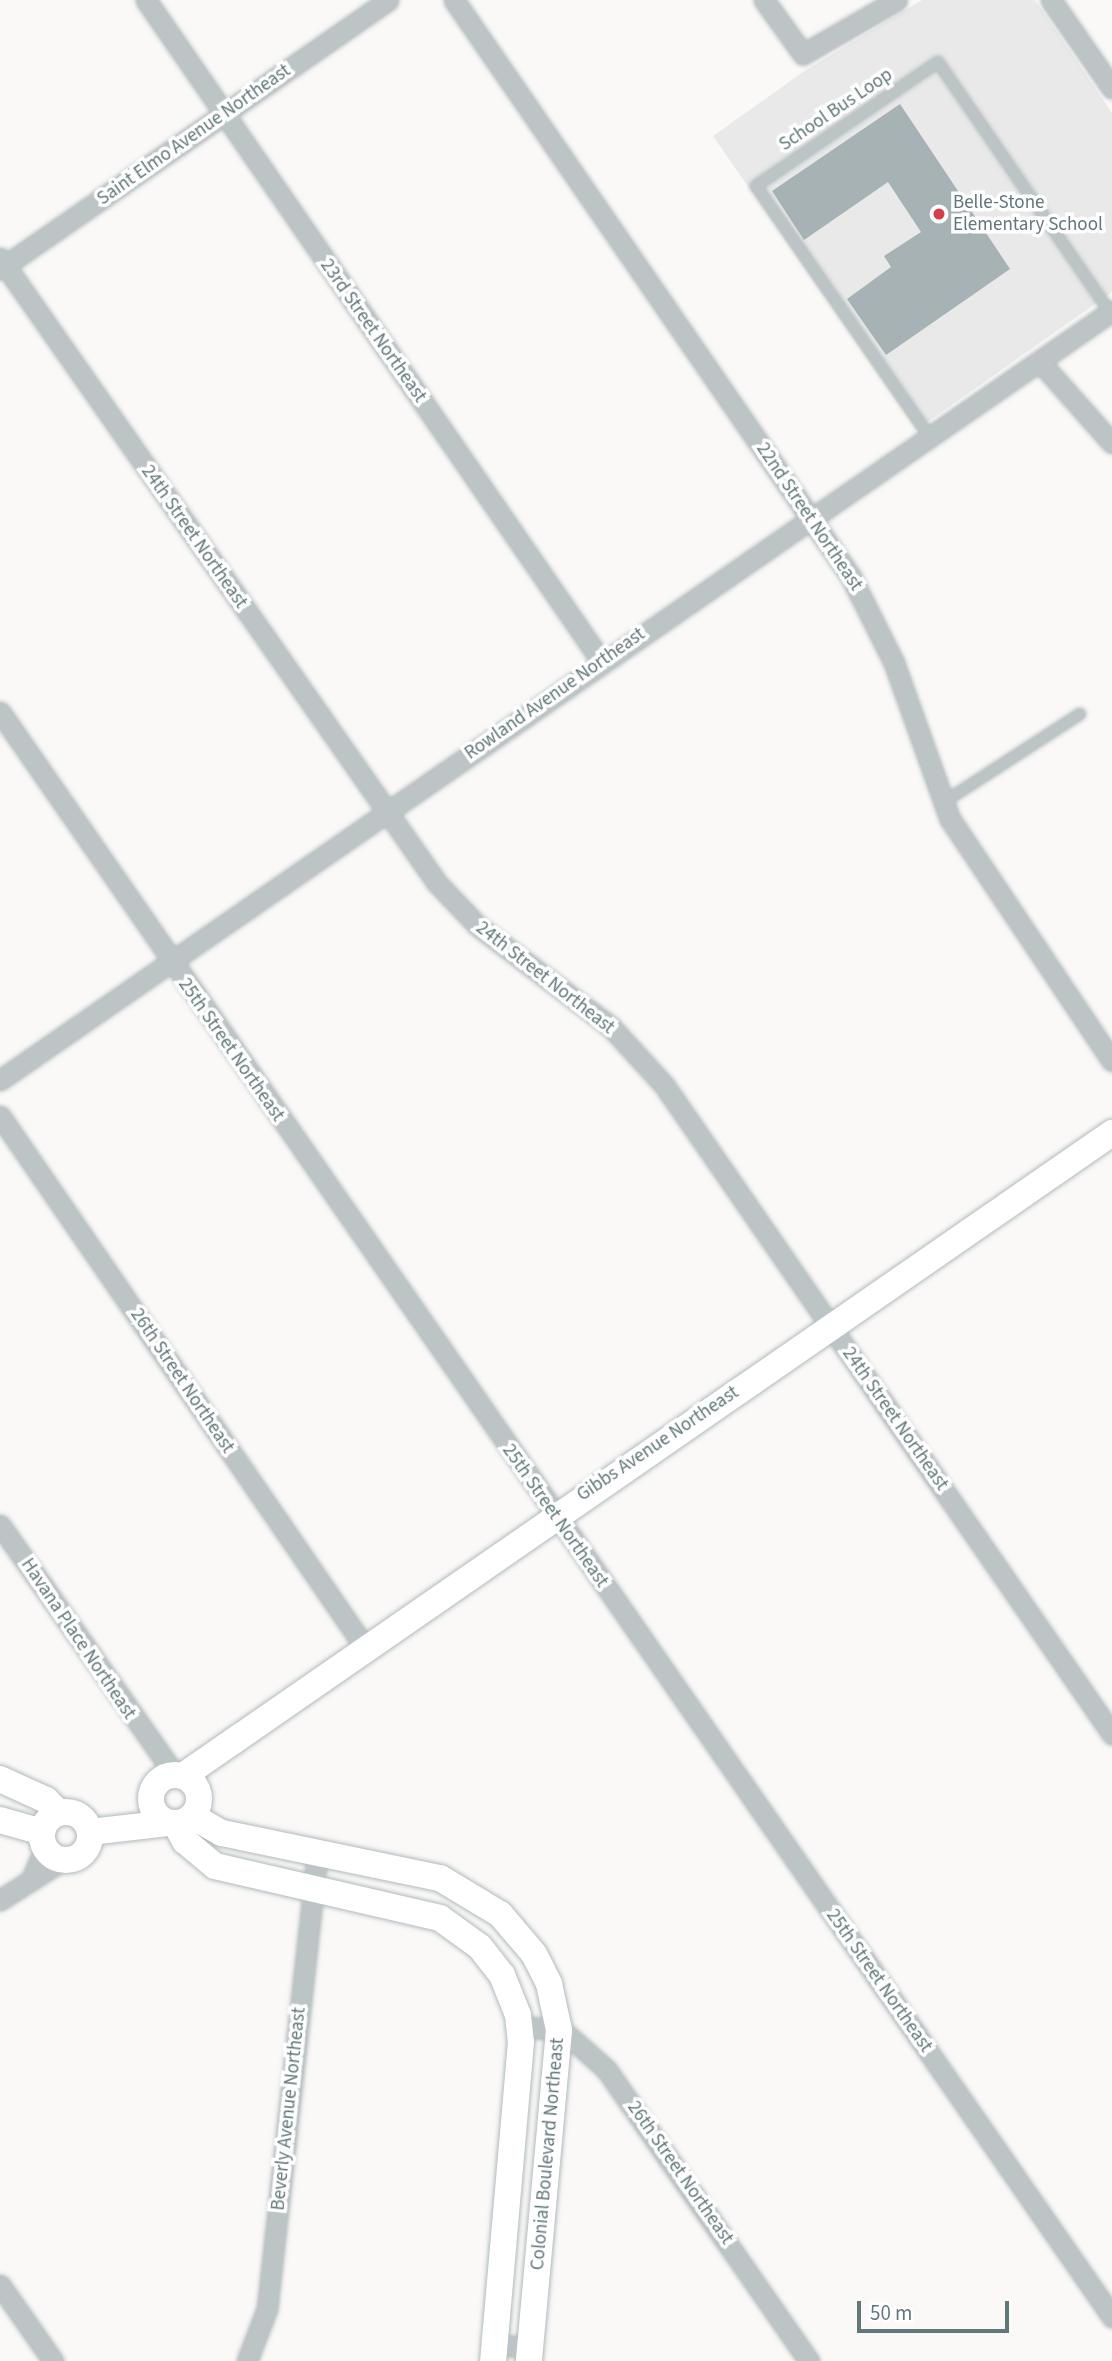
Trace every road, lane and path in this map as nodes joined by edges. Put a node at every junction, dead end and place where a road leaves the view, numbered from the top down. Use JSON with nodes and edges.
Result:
{"nodes":[{"id":1,"x":146,"y":0,"type":"edge"},
{"id":2,"x":388,"y":0,"type":"edge"},
{"id":3,"x":454,"y":0,"type":"edge"},
{"id":4,"x":764,"y":0,"type":"edge"},
{"id":5,"x":897,"y":0,"type":"edge"},
{"id":6,"x":1051,"y":0,"type":"edge"},
{"id":7,"x":1112,"y":88,"type":"edge"},
{"id":8,"x":223,"y":115,"type":"junction"},
{"id":9,"x":2,"y":264,"type":"edge"},
{"id":10,"x":1111,"y":312,"type":"edge"},
{"id":11,"x":1040,"y":362,"type":"junction"},
{"id":12,"x":930,"y":437,"type":"junction"},
{"id":13,"x":1112,"y":443,"type":"edge"},
{"id":14,"x":812,"y":519,"type":"junction"},
{"id":15,"x":602,"y":662,"type":"junction"},
{"id":16,"x":0,"y":712,"type":"edge"},
{"id":17,"x":1080,"y":714,"type":"dead end"},
{"id":18,"x":943,"y":802,"type":"junction"},
{"id":19,"x":385,"y":812,"type":"junction"},
{"id":20,"x":170,"y":962,"type":"junction"},
{"id":21,"x":1112,"y":1061,"type":"edge"},
{"id":22,"x":0,"y":1080,"type":"edge"},
{"id":23,"x":0,"y":1116,"type":"edge"},
{"id":24,"x":1112,"y":1133,"type":"edge"},
{"id":25,"x":830,"y":1326,"type":"junction"},
{"id":26,"x":555,"y":1515,"type":"junction"},
{"id":27,"x":0,"y":1525,"type":"edge"},
{"id":28,"x":364,"y":1646,"type":"junction"},
{"id":29,"x":1112,"y":1734,"type":"edge"},
{"id":30,"x":0,"y":1779,"type":"edge"},
{"id":31,"x":178,"y":1779,"type":"junction"},
{"id":32,"x":173,"y":1819,"type":"junction"},
{"id":33,"x":0,"y":1820,"type":"edge"},
{"id":34,"x":64,"y":1834,"type":"junction"},
{"id":35,"x":317,"y":1853,"type":"junction"},
{"id":36,"x":312,"y":1890,"type":"junction"},
{"id":37,"x":0,"y":1900,"type":"edge"},
{"id":38,"x":521,"y":2026,"type":"junction"},
{"id":39,"x":559,"y":2030,"type":"junction"},
{"id":40,"x":0,"y":2285,"type":"edge"},
{"id":41,"x":1112,"y":2317,"type":"edge"},
{"id":42,"x":493,"y":2353,"type":"edge"},
{"id":43,"x":530,"y":2354,"type":"edge"},
{"id":44,"x":53,"y":2361,"type":"edge"},
{"id":45,"x":247,"y":2361,"type":"edge"},
{"id":46,"x":809,"y":2361,"type":"edge"}],
"edges":[{"from":1,"to":8,"type":"street","name":"23rd Street Northeast"},
{"from":2,"to":8,"type":"street","name":"Saint Elmo Avenue Northeast"},
{"from":3,"to":14,"type":"street","name":"22nd Street Northeast"},
{"from":4,"to":5,"type":"street"},
{"from":6,"to":7,"type":"street"},
{"from":8,"to":9,"type":"street","name":"Saint Elmo Avenue Northeast"},
{"from":8,"to":15,"type":"street","name":"23rd Street Northeast"},
{"from":9,"to":19,"type":"street","name":"24th Street Northeast"},
{"from":10,"to":11,"type":"street","name":"Rowland Avenue Northeast"},
{"from":10,"to":12,"type":"lane","name":"School Bus Loop"},
{"from":11,"to":12,"type":"street","name":"Rowland Avenue Northeast"},
{"from":11,"to":13,"type":"street"},
{"from":12,"to":14,"type":"street","name":"Rowland Avenue Northeast"},
{"from":14,"to":15,"type":"street","name":"Rowland Avenue Northeast"},
{"from":14,"to":18,"type":"street","name":"22nd Street Northeast"},
{"from":15,"to":19,"type":"street","name":"Rowland Avenue Northeast"},
{"from":16,"to":20,"type":"street","name":"25th Street Northeast"},
{"from":17,"to":18,"type":"lane"},
{"from":18,"to":21,"type":"street","name":"22nd Street Northeast"},
{"from":19,"to":20,"type":"street","name":"Rowland Avenue Northeast"},
{"from":19,"to":25,"type":"street","name":"24th Street Northeast"},
{"from":20,"to":22,"type":"street","name":"Rowland Avenue Northeast"},
{"from":20,"to":26,"type":"street","name":"25th Street Northeast"},
{"from":23,"to":28,"type":"street","name":"26th Street Northeast"},
{"from":24,"to":25,"type":"street","name":"Gibbs Avenue Northeast"},
{"from":25,"to":26,"type":"street","name":"Gibbs Avenue Northeast"},
{"from":25,"to":29,"type":"street","name":"24th Street Northeast"},
{"from":26,"to":28,"type":"street","name":"Gibbs Avenue Northeast"},
{"from":26,"to":41,"type":"street","name":"25th Street Northeast"},
{"from":27,"to":31,"type":"street","name":"Havana Place Northeast"},
{"from":28,"to":31,"type":"street","name":"Gibbs Avenue Northeast"},
{"from":30,"to":34,"type":"street"},
{"from":31,"to":32,"type":"street"},
{"from":31,"to":32,"type":"street"},
{"from":32,"to":34,"type":"street"},
{"from":32,"to":35,"type":"street","name":"Colonial Boulevard Northeast"},
{"from":32,"to":36,"type":"street","name":"Colonial Boulevard Northeast"},
{"from":33,"to":34,"type":"street"},
{"from":34,"to":37,"type":"street"},
{"from":35,"to":36,"type":"street","name":"Beverly Avenue Northeast"},
{"from":35,"to":39,"type":"street","name":"Colonial Boulevard Northeast"},
{"from":36,"to":38,"type":"street","name":"Colonial Boulevard Northeast"},
{"from":36,"to":45,"type":"street","name":"Beverly Avenue Northeast"},
{"from":38,"to":39,"type":"street"},
{"from":38,"to":42,"type":"street","name":"Colonial Boulevard Northeast"},
{"from":39,"to":43,"type":"street","name":"Colonial Boulevard Northeast"},
{"from":39,"to":46,"type":"street","name":"26th Street Northeast"},
{"from":40,"to":44,"type":"street"},
{"from":42,"to":43,"type":"street"}]}
